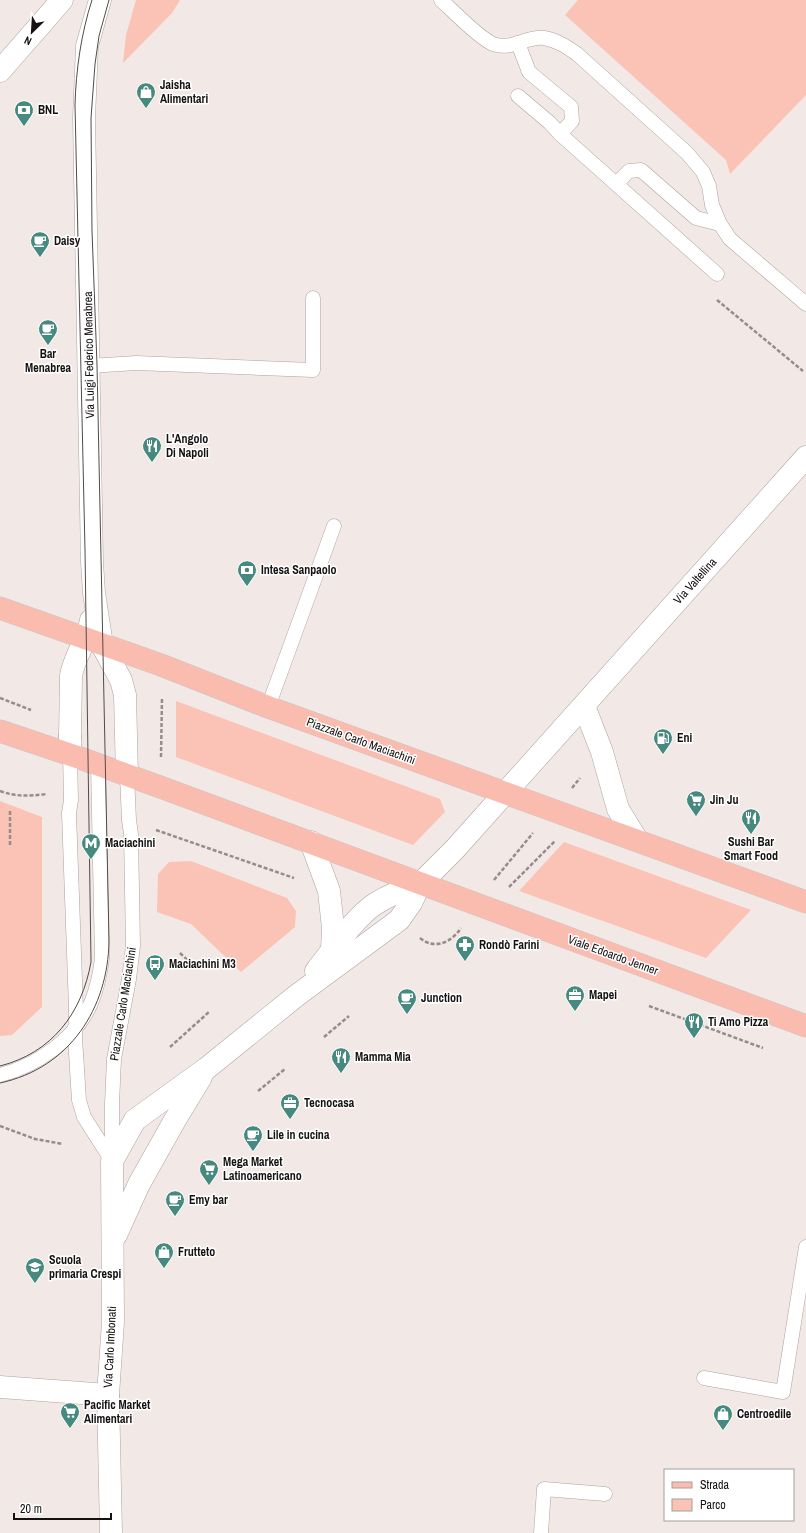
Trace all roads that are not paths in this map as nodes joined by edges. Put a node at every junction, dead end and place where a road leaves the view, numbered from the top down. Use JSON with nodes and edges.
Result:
{"nodes":[{"id":1,"x":62,"y":0,"type":"edge"},
{"id":2,"x":100,"y":0,"type":"edge"},
{"id":3,"x":441,"y":0,"type":"edge"},
{"id":4,"x":518,"y":43,"type":"junction"},
{"id":5,"x":0,"y":71,"type":"edge"},
{"id":6,"x":518,"y":96,"type":"dead end"},
{"id":7,"x":560,"y":134,"type":"junction"},
{"id":8,"x":616,"y":184,"type":"junction"},
{"id":9,"x":720,"y":224,"type":"junction"},
{"id":10,"x":717,"y":274,"type":"dead end"},
{"id":11,"x":313,"y":298,"type":"dead end"},
{"id":12,"x":806,"y":304,"type":"edge"},
{"id":13,"x":89,"y":366,"type":"junction"},
{"id":14,"x":806,"y":456,"type":"edge"},
{"id":15,"x":334,"y":526,"type":"dead end"},
{"id":16,"x":94,"y":592,"type":"joint"},
{"id":17,"x":0,"y":608,"type":"edge"},
{"id":18,"x":94,"y":642,"type":"junction"},
{"id":19,"x":584,"y":706,"type":"junction"},
{"id":20,"x":268,"y":707,"type":"junction"},
{"id":21,"x":0,"y":731,"type":"edge"},
{"id":22,"x":70,"y":746,"type":"junction"},
{"id":23,"x":98,"y":764,"type":"junction"},
{"id":24,"x":127,"y":776,"type":"junction"},
{"id":25,"x":505,"y":794,"type":"junction"},
{"id":26,"x":637,"y":840,"type":"junction"},
{"id":27,"x":311,"y":842,"type":"junction"},
{"id":28,"x":420,"y":884,"type":"junction"},
{"id":29,"x":806,"y":902,"type":"edge"},
{"id":30,"x":332,"y":951,"type":"junction"},
{"id":31,"x":296,"y":996,"type":"junction"},
{"id":32,"x":806,"y":1026,"type":"edge"},
{"id":33,"x":76,"y":1028,"type":"junction"},
{"id":34,"x":207,"y":1068,"type":"junction"},
{"id":35,"x":0,"y":1075,"type":"edge"},
{"id":36,"x":112,"y":1161,"type":"junction"},
{"id":37,"x":113,"y":1241,"type":"junction"},
{"id":38,"x":806,"y":1247,"type":"edge"},
{"id":39,"x":704,"y":1378,"type":"dead end"},
{"id":40,"x":0,"y":1387,"type":"edge"},
{"id":41,"x":108,"y":1395,"type":"junction"},
{"id":42,"x":605,"y":1494,"type":"dead end"},
{"id":43,"x":111,"y":1533,"type":"edge"},
{"id":44,"x":540,"y":1533,"type":"edge"}],
"edges":[{"from":1,"to":5,"type":"main road"},
{"from":2,"to":13,"type":"main road","name":"Via Luigi Federico Menabrea"},
{"from":3,"to":4,"type":"lane"},
{"from":4,"to":7,"type":"lane"},
{"from":4,"to":9,"type":"lane"},
{"from":6,"to":7,"type":"lane"},
{"from":7,"to":8,"type":"lane"},
{"from":8,"to":9,"type":"lane"},
{"from":8,"to":10,"type":"lane"},
{"from":9,"to":12,"type":"lane"},
{"from":11,"to":13,"type":"lane"},
{"from":13,"to":16,"type":"main road","name":"Via Luigi Federico Menabrea"},
{"from":14,"to":19,"type":"main road","name":"Via Valtellina"},
{"from":15,"to":20,"type":"lane"},
{"from":16,"to":18,"type":"main road","name":"Piazzale Carlo Maciachini"},
{"from":17,"to":18,"type":"main road","name":"Piazzale Carlo Maciachini"},
{"from":18,"to":20,"type":"main road","name":"Piazzale Carlo Maciachini"},
{"from":18,"to":22,"type":"main road"},
{"from":18,"to":24,"type":"main road","name":"Piazzale Carlo Maciachini"},
{"from":19,"to":25,"type":"main road","name":"Via Valtellina"},
{"from":19,"to":26,"type":"main road"},
{"from":20,"to":25,"type":"main road","name":"Piazzale Carlo Maciachini"},
{"from":21,"to":22,"type":"main road"},
{"from":22,"to":23,"type":"main road"},
{"from":22,"to":33,"type":"lane"},
{"from":23,"to":24,"type":"main road"},
{"from":23,"to":33,"type":"lane"},
{"from":24,"to":27,"type":"main road"},
{"from":24,"to":36,"type":"lane","name":"Piazzale Carlo Maciachini"},
{"from":25,"to":26,"type":"main road"},
{"from":25,"to":28,"type":"main road"},
{"from":26,"to":29,"type":"main road"},
{"from":27,"to":28,"type":"main road"},
{"from":27,"to":30,"type":"main road"},
{"from":28,"to":30,"type":"main road"},
{"from":28,"to":31,"type":"main road"},
{"from":28,"to":32,"type":"main road","name":"Viale Edoardo Jenner"},
{"from":30,"to":31,"type":"main road"},
{"from":31,"to":34,"type":"main road"},
{"from":33,"to":35,"type":"lane"},
{"from":33,"to":36,"type":"lane"},
{"from":34,"to":36,"type":"main road"},
{"from":34,"to":37,"type":"main road"},
{"from":36,"to":37,"type":"main road","name":"Via Carlo Imbonati"},
{"from":37,"to":41,"type":"main road","name":"Via Carlo Imbonati"},
{"from":38,"to":39,"type":"lane"},
{"from":40,"to":41,"type":"main road"},
{"from":41,"to":43,"type":"main road","name":"Via Carlo Imbonati"},
{"from":42,"to":44,"type":"lane"}]}
